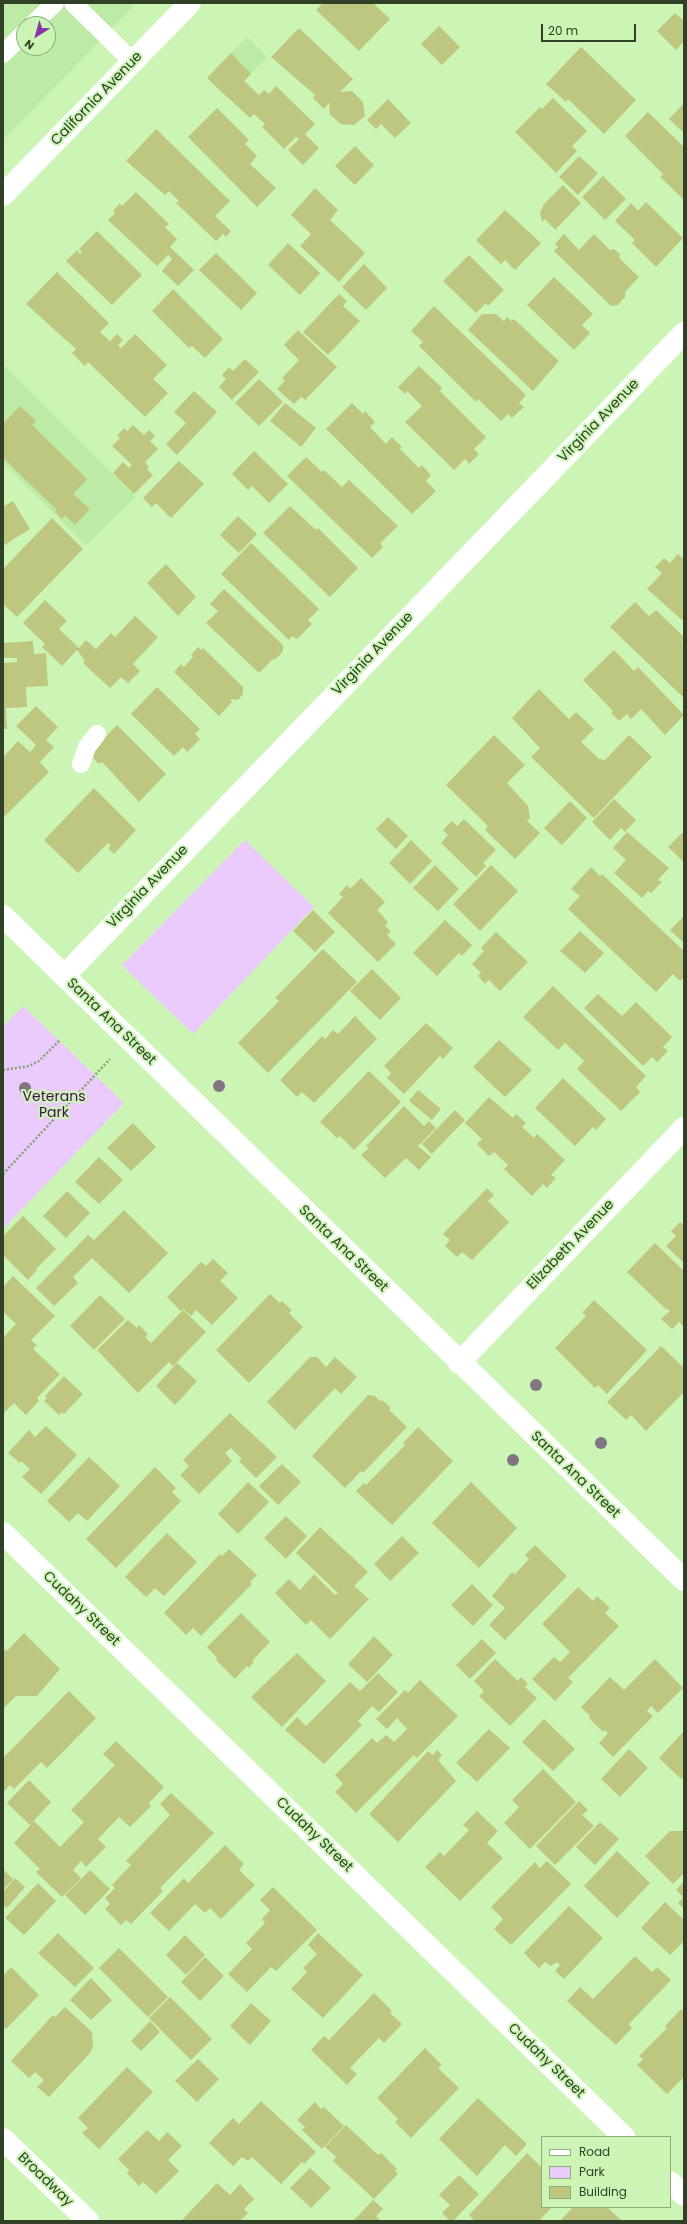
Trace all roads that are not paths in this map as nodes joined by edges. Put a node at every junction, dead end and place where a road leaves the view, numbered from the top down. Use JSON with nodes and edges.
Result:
{"nodes":[{"id":1,"x":55,"y":3,"type":"edge"},
{"id":2,"x":73,"y":3,"type":"edge"},
{"id":3,"x":190,"y":3,"type":"edge"},
{"id":4,"x":42,"y":16,"type":"edge"},
{"id":5,"x":16,"y":41,"type":"edge"},
{"id":6,"x":3,"y":54,"type":"edge"},
{"id":7,"x":133,"y":62,"type":"junction"},
{"id":8,"x":3,"y":195,"type":"edge"},
{"id":9,"x":684,"y":333,"type":"edge"},
{"id":10,"x":97,"y":734,"type":"dead end"},
{"id":11,"x":81,"y":764,"type":"dead end"},
{"id":12,"x":3,"y":916,"type":"edge"},
{"id":13,"x":64,"y":976,"type":"junction"},
{"id":14,"x":684,"y":1128,"type":"edge"},
{"id":15,"x":459,"y":1363,"type":"junction"},
{"id":16,"x":3,"y":1534,"type":"edge"},
{"id":17,"x":684,"y":1580,"type":"edge"},
{"id":18,"x":623,"y":2136,"type":"edge"},
{"id":19,"x":3,"y":2139,"type":"edge"},
{"id":20,"x":671,"y":2183,"type":"edge"},
{"id":21,"x":684,"y":2195,"type":"edge"},
{"id":22,"x":88,"y":2221,"type":"edge"}],
"edges":[{"from":1,"to":4,"type":"lane"},
{"from":2,"to":7,"type":"lane"},
{"from":3,"to":7,"type":"street","name":"California Avenue"},
{"from":5,"to":6,"type":"lane"},
{"from":7,"to":8,"type":"street","name":"California Avenue"},
{"from":9,"to":13,"type":"street","name":"Virginia Avenue"},
{"from":10,"to":11,"type":"lane"},
{"from":12,"to":13,"type":"street","name":"Santa Ana Street"},
{"from":13,"to":15,"type":"street","name":"Santa Ana Street"},
{"from":14,"to":15,"type":"street","name":"Elizabeth Avenue"},
{"from":15,"to":17,"type":"street","name":"Santa Ana Street"},
{"from":16,"to":18,"type":"street","name":"Cudahy Street"},
{"from":19,"to":22,"type":"street","name":"Broadway"},
{"from":20,"to":21,"type":"street"}]}
